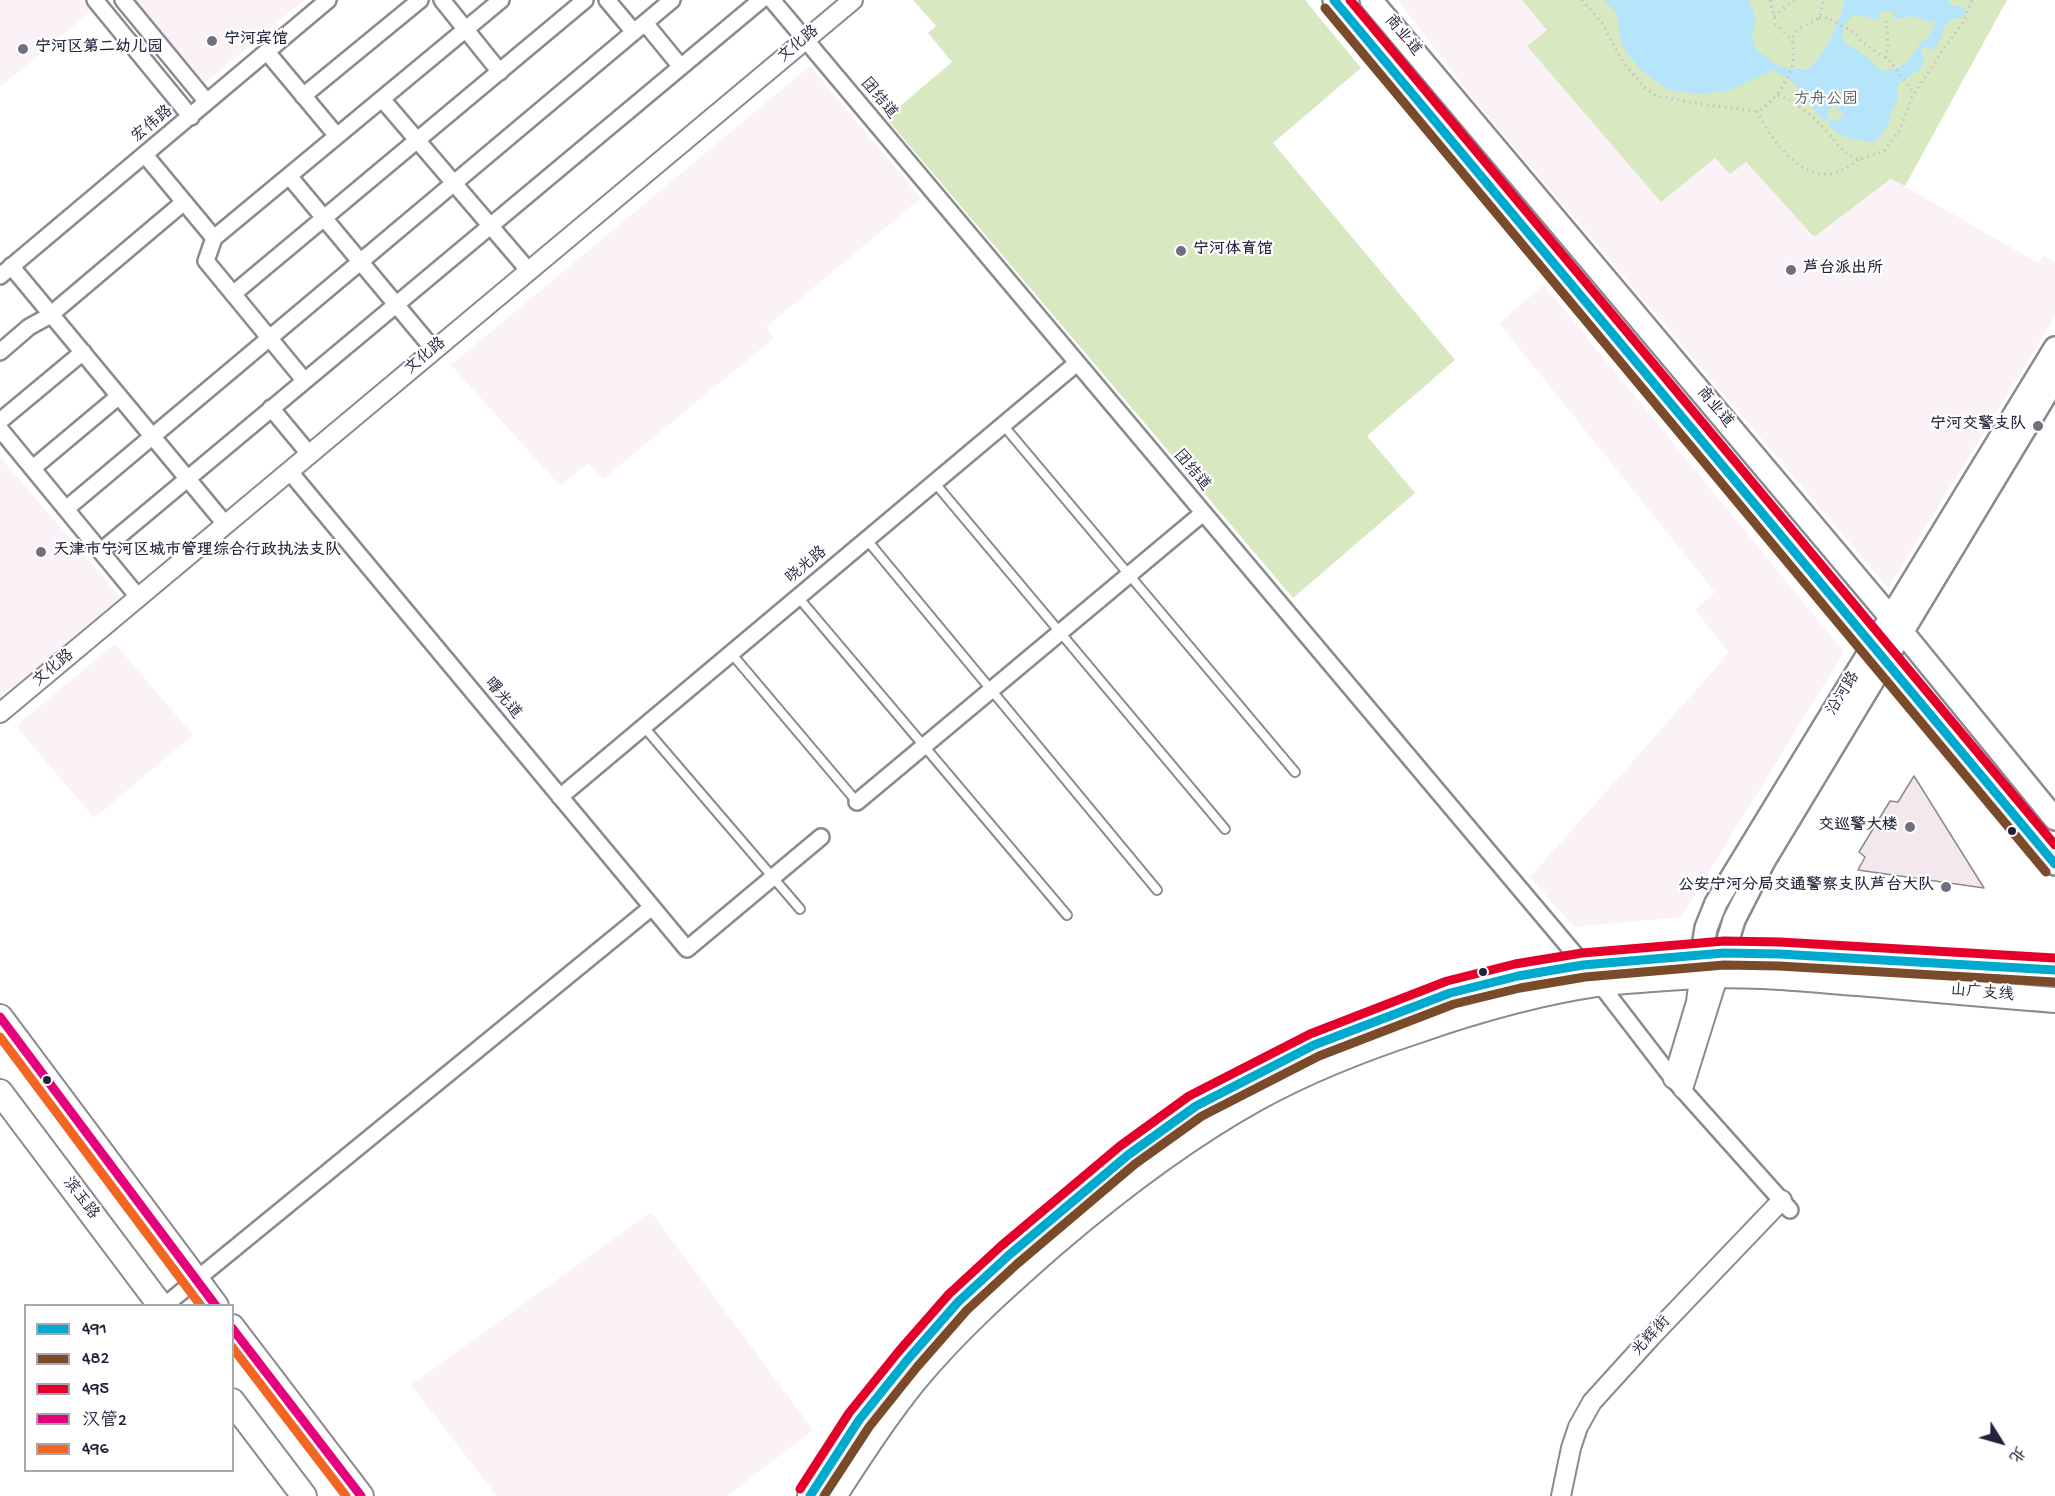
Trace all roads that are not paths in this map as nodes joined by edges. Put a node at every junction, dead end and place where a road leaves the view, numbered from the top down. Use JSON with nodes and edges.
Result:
{"nodes":[{"id":1,"x":95,"y":0,"type":"edge"},
{"id":2,"x":123,"y":0,"type":"edge"},
{"id":3,"x":328,"y":0,"type":"edge"},
{"id":4,"x":420,"y":0,"type":"edge"},
{"id":5,"x":442,"y":0,"type":"edge"},
{"id":6,"x":501,"y":0,"type":"edge"},
{"id":7,"x":585,"y":0,"type":"edge"},
{"id":8,"x":608,"y":0,"type":"edge"},
{"id":9,"x":672,"y":0,"type":"edge"},
{"id":10,"x":761,"y":0,"type":"edge"},
{"id":11,"x":772,"y":0,"type":"edge"},
{"id":12,"x":853,"y":0,"type":"edge"},
{"id":13,"x":1334,"y":0,"type":"edge"},
{"id":14,"x":1371,"y":0,"type":"edge"},
{"id":15,"x":640,"y":27,"type":"junction"},
{"id":16,"x":466,"y":29,"type":"junction"},
{"id":17,"x":805,"y":40,"type":"junction"},
{"id":18,"x":267,"y":52,"type":"junction"},
{"id":19,"x":681,"y":67,"type":"junction"},
{"id":20,"x":500,"y":72,"type":"junction"},
{"id":21,"x":303,"y":96,"type":"junction"},
{"id":22,"x":382,"y":99,"type":"junction"},
{"id":23,"x":207,"y":102,"type":"junction"},
{"id":24,"x":191,"y":117,"type":"junction"},
{"id":25,"x":337,"y":136,"type":"junction"},
{"id":26,"x":417,"y":141,"type":"junction"},
{"id":27,"x":145,"y":155,"type":"junction"},
{"id":28,"x":289,"y":176,"type":"junction"},
{"id":29,"x":453,"y":184,"type":"junction"},
{"id":30,"x":184,"y":202,"type":"junction"},
{"id":31,"x":324,"y":218,"type":"junction"},
{"id":32,"x":490,"y":226,"type":"junction"},
{"id":33,"x":214,"y":238,"type":"junction"},
{"id":34,"x":361,"y":261,"type":"junction"},
{"id":35,"x":6,"y":271,"type":"edge"},
{"id":36,"x":529,"y":271,"type":"junction"},
{"id":37,"x":233,"y":294,"type":"junction"},
{"id":38,"x":396,"y":304,"type":"junction"},
{"id":39,"x":51,"y":314,"type":"junction"},
{"id":40,"x":269,"y":338,"type":"junction"},
{"id":41,"x":2055,"y":348,"type":"edge"},
{"id":42,"x":434,"y":350,"type":"junction"},
{"id":43,"x":0,"y":352,"type":"edge"},
{"id":44,"x":83,"y":352,"type":"junction"},
{"id":45,"x":1077,"y":363,"type":"junction"},
{"id":46,"x":2055,"y":379,"type":"edge"},
{"id":47,"x":304,"y":380,"type":"junction"},
{"id":48,"x":119,"y":396,"type":"junction"},
{"id":49,"x":271,"y":408,"type":"junction"},
{"id":50,"x":0,"y":421,"type":"edge"},
{"id":51,"x":1003,"y":425,"type":"junction"},
{"id":52,"x":0,"y":429,"type":"edge"},
{"id":53,"x":153,"y":436,"type":"junction"},
{"id":54,"x":310,"y":455,"type":"junction"},
{"id":55,"x":33,"y":468,"type":"junction"},
{"id":56,"x":290,"y":472,"type":"junction"},
{"id":57,"x":188,"y":478,"type":"junction"},
{"id":58,"x":934,"y":482,"type":"junction"},
{"id":59,"x":66,"y":509,"type":"junction"},
{"id":60,"x":1203,"y":513,"type":"junction"},
{"id":61,"x":226,"y":525,"type":"junction"},
{"id":62,"x":867,"y":540,"type":"junction"},
{"id":63,"x":101,"y":551,"type":"junction"},
{"id":64,"x":1129,"y":574,"type":"junction"},
{"id":65,"x":798,"y":597,"type":"junction"},
{"id":66,"x":140,"y":598,"type":"junction"},
{"id":67,"x":1896,"y":625,"type":"junction"},
{"id":68,"x":1060,"y":632,"type":"junction"},
{"id":69,"x":1880,"y":652,"type":"junction"},
{"id":70,"x":731,"y":653,"type":"junction"},
{"id":71,"x":991,"y":690,"type":"junction"},
{"id":72,"x":0,"y":713,"type":"edge"},
{"id":73,"x":644,"y":727,"type":"junction"},
{"id":74,"x":924,"y":746,"type":"junction"},
{"id":75,"x":1295,"y":772,"type":"dead end"},
{"id":76,"x":560,"y":797,"type":"junction"},
{"id":77,"x":857,"y":802,"type":"joint"},
{"id":78,"x":2055,"y":819,"type":"edge"},
{"id":79,"x":1224,"y":829,"type":"dead end"},
{"id":80,"x":821,"y":837,"type":"dead end"},
{"id":81,"x":2055,"y":864,"type":"edge"},
{"id":82,"x":773,"y":877,"type":"junction"},
{"id":83,"x":1157,"y":890,"type":"dead end"},
{"id":84,"x":652,"y":907,"type":"junction"},
{"id":85,"x":800,"y":909,"type":"dead end"},
{"id":86,"x":1067,"y":915,"type":"dead end"},
{"id":87,"x":1711,"y":964,"type":"junction"},
{"id":88,"x":1583,"y":965,"type":"junction"},
{"id":89,"x":2055,"y":970,"type":"edge"},
{"id":90,"x":1600,"y":984,"type":"junction"},
{"id":91,"x":2055,"y":1000,"type":"edge"},
{"id":92,"x":0,"y":1017,"type":"edge"},
{"id":93,"x":1678,"y":1084,"type":"junction"},
{"id":94,"x":0,"y":1092,"type":"edge"},
{"id":95,"x":1786,"y":1205,"type":"junction"},
{"id":96,"x":196,"y":1280,"type":"junction"},
{"id":97,"x":161,"y":1304,"type":"edge"},
{"id":98,"x":163,"y":1304,"type":"edge"},
{"id":99,"x":215,"y":1304,"type":"edge"},
{"id":100,"x":234,"y":1330,"type":"edge"},
{"id":101,"x":234,"y":1404,"type":"edge"},
{"id":102,"x":295,"y":1493,"type":"edge"},
{"id":103,"x":362,"y":1496,"type":"edge"},
{"id":104,"x":810,"y":1496,"type":"edge"},
{"id":105,"x":834,"y":1496,"type":"edge"},
{"id":106,"x":1561,"y":1496,"type":"edge"},
{"id":107,"x":1573,"y":1496,"type":"edge"}],
"edges":[{"from":1,"to":24,"type":"street"},
{"from":2,"to":23,"type":"street"},
{"from":3,"to":18,"type":"street","name":"宏伟路"},
{"from":4,"to":21,"type":"street"},
{"from":5,"to":16,"type":"street"},
{"from":6,"to":16,"type":"street"},
{"from":7,"to":20,"type":"street"},
{"from":8,"to":15,"type":"street"},
{"from":9,"to":15,"type":"street"},
{"from":10,"to":19,"type":"street"},
{"from":11,"to":17,"type":"street","name":"团结道"},
{"from":12,"to":17,"type":"street","name":"文化路"},
{"from":13,"to":69,"type":"main road","name":"商业道"},
{"from":14,"to":67,"type":"main road","name":"商业道"},
{"from":15,"to":19,"type":"street"},
{"from":15,"to":29,"type":"street"},
{"from":16,"to":20,"type":"street"},
{"from":16,"to":22,"type":"street"},
{"from":17,"to":36,"type":"street","name":"文化路"},
{"from":17,"to":45,"type":"street","name":"团结道"},
{"from":18,"to":21,"type":"street"},
{"from":18,"to":23,"type":"street","name":"宏伟路"},
{"from":19,"to":32,"type":"street"},
{"from":20,"to":26,"type":"street"},
{"from":21,"to":25,"type":"street"},
{"from":22,"to":25,"type":"street"},
{"from":22,"to":26,"type":"street"},
{"from":23,"to":24,"type":"street","name":"宏伟路"},
{"from":24,"to":27,"type":"street","name":"宏伟路"},
{"from":25,"to":28,"type":"street"},
{"from":26,"to":29,"type":"street"},
{"from":26,"to":31,"type":"street"},
{"from":27,"to":30,"type":"street"},
{"from":27,"to":35,"type":"street","name":"宏伟路"},
{"from":28,"to":31,"type":"street"},
{"from":28,"to":33,"type":"street"},
{"from":29,"to":32,"type":"street"},
{"from":29,"to":34,"type":"street"},
{"from":30,"to":33,"type":"street"},
{"from":30,"to":39,"type":"street"},
{"from":31,"to":34,"type":"street"},
{"from":31,"to":37,"type":"street"},
{"from":32,"to":36,"type":"street"},
{"from":32,"to":38,"type":"street"},
{"from":33,"to":37,"type":"street"},
{"from":34,"to":38,"type":"street"},
{"from":34,"to":40,"type":"street"},
{"from":35,"to":39,"type":"street"},
{"from":36,"to":42,"type":"street","name":"文化路"},
{"from":37,"to":40,"type":"street"},
{"from":38,"to":42,"type":"street"},
{"from":38,"to":47,"type":"street"},
{"from":39,"to":43,"type":"street"},
{"from":39,"to":44,"type":"street"},
{"from":40,"to":47,"type":"street"},
{"from":40,"to":53,"type":"street"},
{"from":41,"to":67,"type":"main road","name":"沿河路"},
{"from":42,"to":54,"type":"street","name":"文化路"},
{"from":44,"to":48,"type":"street"},
{"from":44,"to":50,"type":"street"},
{"from":45,"to":51,"type":"street","name":"晓光路"},
{"from":45,"to":60,"type":"street","name":"团结道"},
{"from":46,"to":67,"type":"main road","name":"沿河路"},
{"from":47,"to":49,"type":"street"},
{"from":48,"to":53,"type":"street"},
{"from":48,"to":55,"type":"street"},
{"from":49,"to":54,"type":"street"},
{"from":49,"to":57,"type":"street"},
{"from":51,"to":58,"type":"street","name":"晓光路"},
{"from":51,"to":64,"type":"lane"},
{"from":52,"to":55,"type":"street"},
{"from":53,"to":57,"type":"street"},
{"from":53,"to":59,"type":"street"},
{"from":54,"to":56,"type":"street","name":"文化路"},
{"from":55,"to":59,"type":"street"},
{"from":56,"to":61,"type":"street","name":"文化路"},
{"from":56,"to":76,"type":"street","name":"曙光道"},
{"from":57,"to":61,"type":"street"},
{"from":57,"to":63,"type":"street"},
{"from":58,"to":62,"type":"street","name":"晓光路"},
{"from":58,"to":68,"type":"lane"},
{"from":59,"to":63,"type":"street"},
{"from":60,"to":64,"type":"street"},
{"from":60,"to":88,"type":"street","name":"团结道"},
{"from":61,"to":66,"type":"street","name":"文化路"},
{"from":62,"to":65,"type":"street","name":"晓光路"},
{"from":62,"to":71,"type":"lane"},
{"from":63,"to":66,"type":"street"},
{"from":64,"to":68,"type":"street"},
{"from":64,"to":75,"type":"lane"},
{"from":65,"to":70,"type":"street","name":"晓光路"},
{"from":65,"to":74,"type":"lane"},
{"from":66,"to":72,"type":"street","name":"文化路"},
{"from":67,"to":69,"type":"main road","name":"沿河路"},
{"from":67,"to":78,"type":"main road","name":"商业道"},
{"from":68,"to":71,"type":"street"},
{"from":68,"to":79,"type":"lane"},
{"from":69,"to":81,"type":"main road","name":"商业道"},
{"from":69,"to":87,"type":"main road","name":"沿河路"},
{"from":70,"to":73,"type":"street","name":"晓光路"},
{"from":70,"to":77,"type":"lane"},
{"from":71,"to":74,"type":"street"},
{"from":71,"to":83,"type":"lane"},
{"from":73,"to":76,"type":"street","name":"晓光路"},
{"from":73,"to":82,"type":"lane"},
{"from":74,"to":77,"type":"street"},
{"from":74,"to":86,"type":"lane"},
{"from":76,"to":84,"type":"street","name":"曙光道"},
{"from":80,"to":82,"type":"street"},
{"from":82,"to":84,"type":"street","name":"曙光道"},
{"from":82,"to":85,"type":"lane"},
{"from":84,"to":96,"type":"street"},
{"from":87,"to":88,"type":"main road","name":"山广支线"},
{"from":87,"to":89,"type":"main road","name":"山广支线"},
{"from":87,"to":90,"type":"main road","name":"山广支线"},
{"from":87,"to":91,"type":"main road","name":"山广支线"},
{"from":87,"to":93,"type":"street"},
{"from":88,"to":90,"type":"street","name":"团结道"},
{"from":88,"to":104,"type":"main road","name":"山广支线"},
{"from":90,"to":93,"type":"street","name":"团结道"},
{"from":90,"to":105,"type":"main road","name":"山广支线"},
{"from":92,"to":96,"type":"main road"},
{"from":93,"to":95,"type":"street","name":"团结道"},
{"from":94,"to":97,"type":"main road","name":"滨玉路"},
{"from":95,"to":106,"type":"street","name":"光辉街"},
{"from":95,"to":107,"type":"street","name":"光辉街"},
{"from":96,"to":98,"type":"street"},
{"from":96,"to":99,"type":"main road"},
{"from":100,"to":103,"type":"main road"},
{"from":101,"to":102,"type":"main road"}]}
